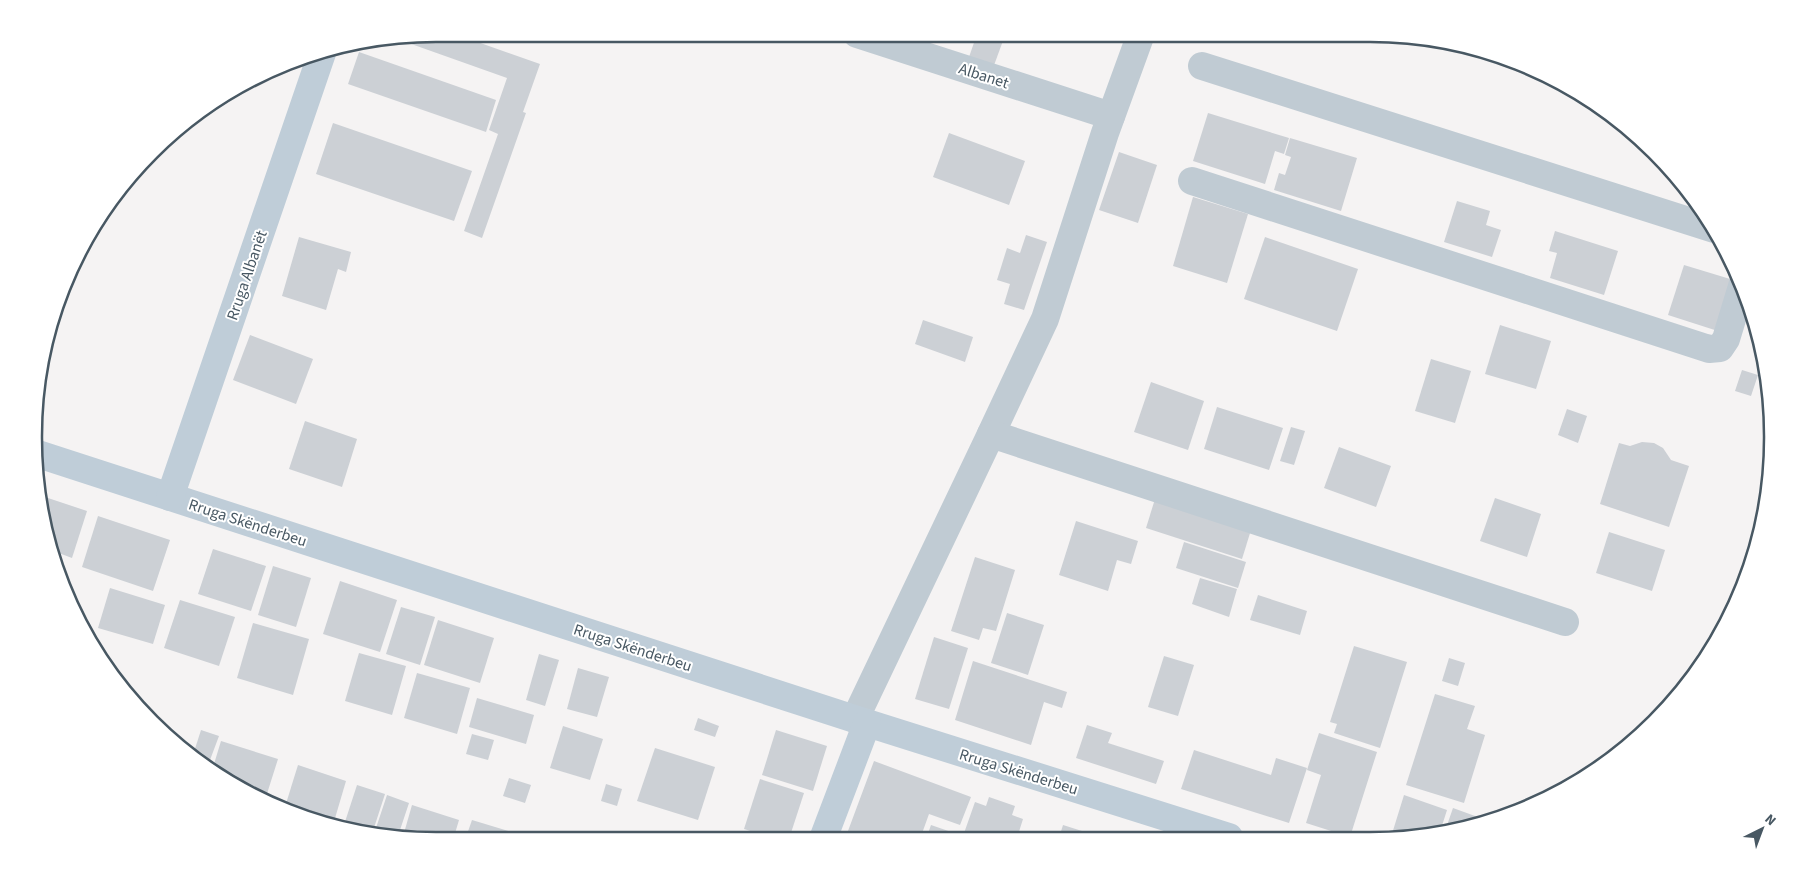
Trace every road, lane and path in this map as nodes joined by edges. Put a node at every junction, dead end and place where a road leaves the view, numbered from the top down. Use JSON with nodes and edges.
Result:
{"nodes":[{"id":1,"x":882,"y":42,"type":"edge"},
{"id":2,"x":1138,"y":42,"type":"edge"},
{"id":3,"x":319,"y":60,"type":"edge"},
{"id":4,"x":1202,"y":66,"type":"dead end"},
{"id":5,"x":1111,"y":116,"type":"junction"},
{"id":6,"x":1192,"y":181,"type":"dead end"},
{"id":7,"x":1703,"y":225,"type":"edge"},
{"id":8,"x":1739,"y":297,"type":"edge"},
{"id":9,"x":992,"y":434,"type":"junction"},
{"id":10,"x":43,"y":456,"type":"edge"},
{"id":11,"x":170,"y":497,"type":"junction"},
{"id":12,"x":1564,"y":622,"type":"dead end"},
{"id":13,"x":861,"y":721,"type":"junction"},
{"id":14,"x":825,"y":832,"type":"edge"},
{"id":15,"x":1210,"y":832,"type":"edge"}],
"edges":[{"from":1,"to":5,"type":"street","name":"Albanet"},
{"from":2,"to":5,"type":"street"},
{"from":3,"to":11,"type":"main road","name":"Rruga Albanët"},
{"from":4,"to":7,"type":"street"},
{"from":5,"to":9,"type":"street"},
{"from":6,"to":8,"type":"street"},
{"from":9,"to":12,"type":"street"},
{"from":9,"to":13,"type":"street"},
{"from":10,"to":11,"type":"main road","name":"Rruga Skënderbeu"},
{"from":11,"to":13,"type":"main road","name":"Rruga Skënderbeu"},
{"from":13,"to":14,"type":"main road"},
{"from":13,"to":15,"type":"main road","name":"Rruga Skënderbeu"}]}
